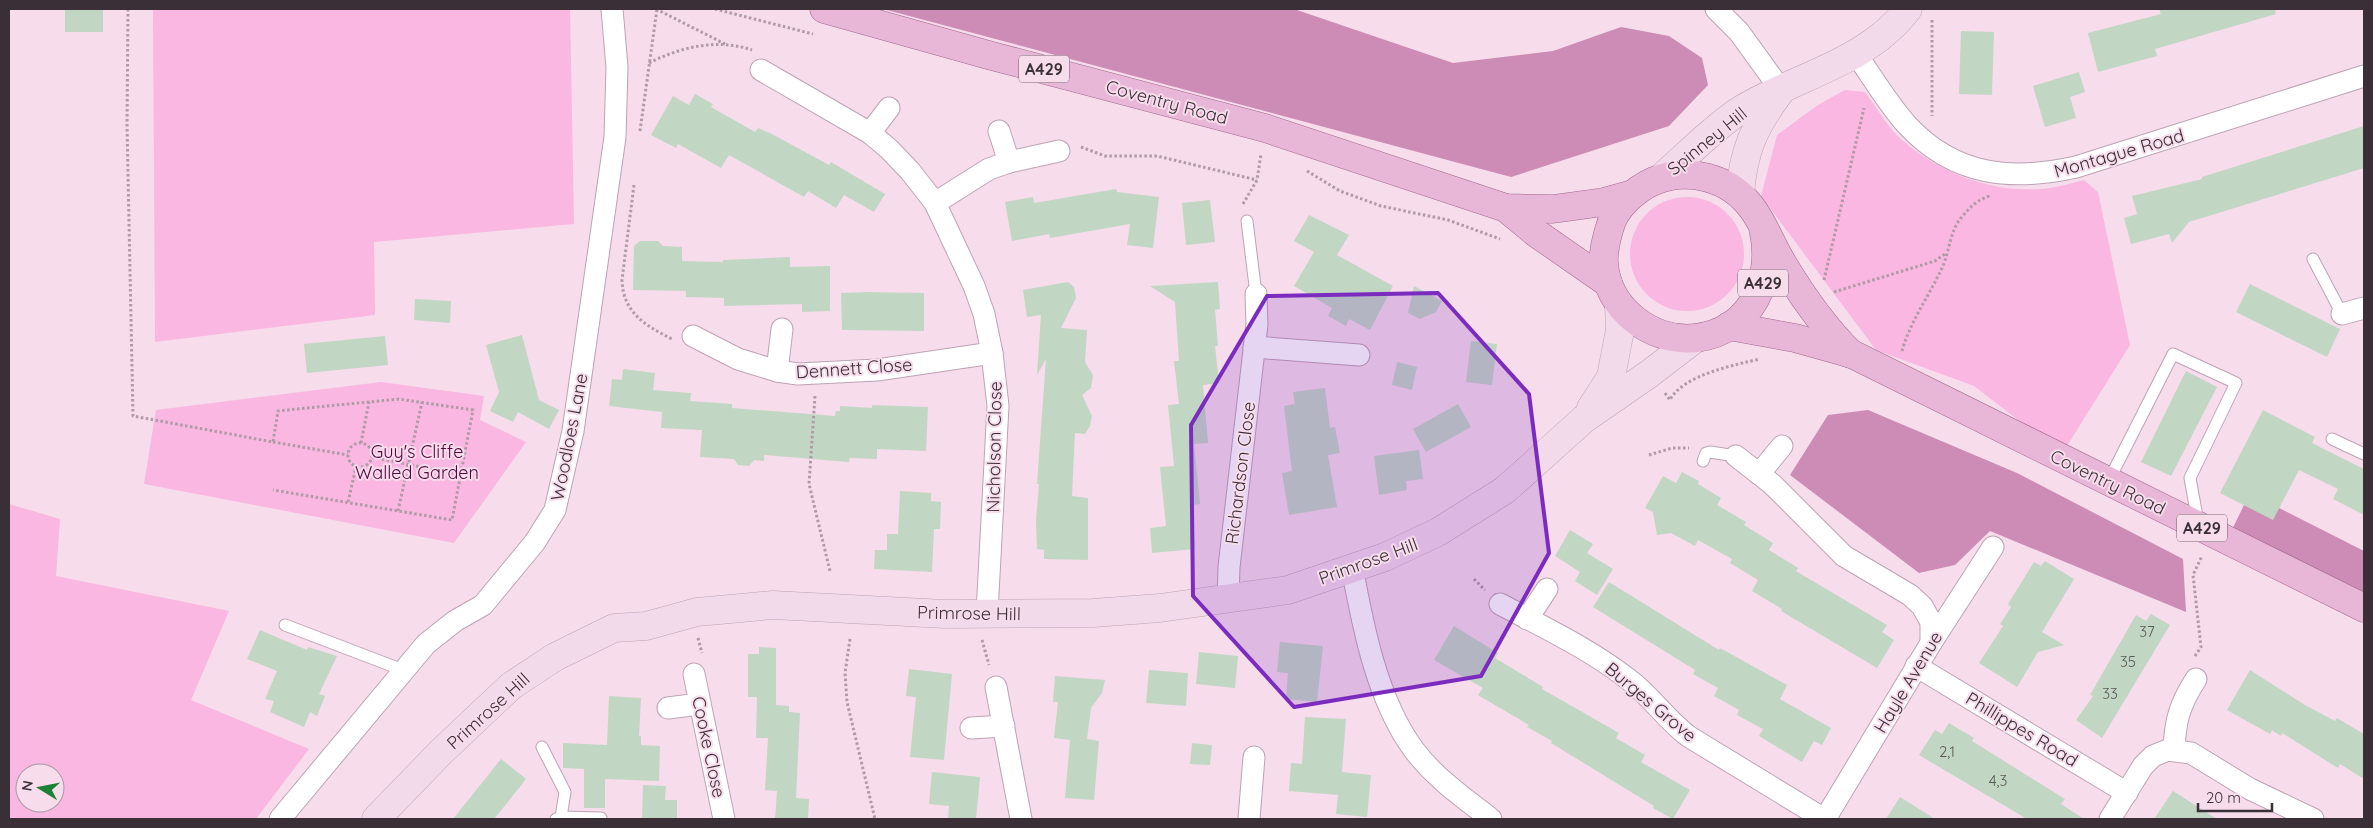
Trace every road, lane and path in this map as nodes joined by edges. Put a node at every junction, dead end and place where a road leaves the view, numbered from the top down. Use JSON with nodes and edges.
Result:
{"nodes":[{"id":1,"x":128,"y":9,"type":"edge"},
{"id":2,"x":612,"y":9,"type":"edge"},
{"id":3,"x":656,"y":9,"type":"edge"},
{"id":4,"x":824,"y":9,"type":"edge"},
{"id":5,"x":1716,"y":9,"type":"edge"},
{"id":6,"x":1920,"y":14,"type":"edge"},
{"id":7,"x":727,"y":45,"type":"junction"},
{"id":8,"x":1856,"y":54,"type":"junction"},
{"id":9,"x":649,"y":63,"type":"junction"},
{"id":10,"x":761,"y":70,"type":"joint"},
{"id":11,"x":2364,"y":76,"type":"edge"},
{"id":12,"x":1781,"y":90,"type":"junction"},
{"id":13,"x":1866,"y":98,"type":"dead end"},
{"id":14,"x":889,"y":108,"type":"dead end"},
{"id":15,"x":999,"y":131,"type":"dead end"},
{"id":16,"x":640,"y":132,"type":"dead end"},
{"id":17,"x":870,"y":134,"type":"junction"},
{"id":18,"x":1932,"y":147,"type":"junction"},
{"id":19,"x":1059,"y":151,"type":"joint"},
{"id":20,"x":1269,"y":154,"type":"dead end"},
{"id":21,"x":1009,"y":162,"type":"junction"},
{"id":22,"x":1301,"y":168,"type":"dead end"},
{"id":23,"x":1660,"y":178,"type":"junction"},
{"id":24,"x":1257,"y":180,"type":"junction"},
{"id":25,"x":634,"y":181,"type":"dead end"},
{"id":26,"x":1633,"y":194,"type":"junction"},
{"id":27,"x":1740,"y":195,"type":"junction"},
{"id":28,"x":1996,"y":195,"type":"dead end"},
{"id":29,"x":935,"y":203,"type":"junction"},
{"id":30,"x":1506,"y":208,"type":"junction"},
{"id":31,"x":1247,"y":221,"type":"joint"},
{"id":32,"x":1763,"y":228,"type":"junction"},
{"id":33,"x":1507,"y":242,"type":"dead end"},
{"id":34,"x":1946,"y":254,"type":"junction"},
{"id":35,"x":2313,"y":259,"type":"dead end"},
{"id":36,"x":1823,"y":283,"type":"dead end"},
{"id":37,"x":1830,"y":293,"type":"dead end"},
{"id":38,"x":1256,"y":294,"type":"joint"},
{"id":39,"x":1614,"y":294,"type":"junction"},
{"id":40,"x":2364,"y":308,"type":"edge"},
{"id":41,"x":2342,"y":314,"type":"joint"},
{"id":42,"x":1729,"y":326,"type":"junction"},
{"id":43,"x":782,"y":329,"type":"dead end"},
{"id":44,"x":693,"y":336,"type":"joint"},
{"id":45,"x":1696,"y":338,"type":"junction"},
{"id":46,"x":1254,"y":347,"type":"junction"},
{"id":47,"x":992,"y":353,"type":"junction"},
{"id":48,"x":1852,"y":354,"type":"junction"},
{"id":49,"x":1359,"y":355,"type":"dead end"},
{"id":50,"x":1765,"y":358,"type":"dead end"},
{"id":51,"x":1900,"y":359,"type":"dead end"},
{"id":52,"x":777,"y":371,"type":"junction"},
{"id":53,"x":816,"y":373,"type":"junction"},
{"id":54,"x":1663,"y":389,"type":"dead end"},
{"id":55,"x":369,"y":402,"type":"junction"},
{"id":56,"x":422,"y":402,"type":"junction"},
{"id":57,"x":1584,"y":419,"type":"junction"},
{"id":58,"x":2332,"y":438,"type":"dead end"},
{"id":59,"x":273,"y":442,"type":"junction"},
{"id":60,"x":361,"y":443,"type":"junction"},
{"id":61,"x":1782,"y":446,"type":"dead end"},
{"id":62,"x":1649,"y":454,"type":"dead end"},
{"id":63,"x":2364,"y":454,"type":"edge"},
{"id":64,"x":348,"y":455,"type":"junction"},
{"id":65,"x":1736,"y":456,"type":"joint"},
{"id":66,"x":372,"y":457,"type":"junction"},
{"id":67,"x":1705,"y":457,"type":"joint"},
{"id":68,"x":408,"y":464,"type":"junction"},
{"id":69,"x":356,"y":467,"type":"junction"},
{"id":70,"x":1759,"y":474,"type":"junction"},
{"id":71,"x":461,"y":475,"type":"junction"},
{"id":72,"x":2108,"y":482,"type":"junction"},
{"id":73,"x":273,"y":490,"type":"dead end"},
{"id":74,"x":348,"y":502,"type":"junction"},
{"id":75,"x":398,"y":511,"type":"junction"},
{"id":76,"x":2199,"y":527,"type":"junction"},
{"id":77,"x":1993,"y":547,"type":"dead end"},
{"id":78,"x":2202,"y":555,"type":"dead end"},
{"id":79,"x":1352,"y":567,"type":"junction"},
{"id":80,"x":830,"y":572,"type":"dead end"},
{"id":81,"x":1547,"y":589,"type":"dead end"},
{"id":82,"x":1228,"y":600,"type":"junction"},
{"id":83,"x":1500,"y":604,"type":"dead end"},
{"id":84,"x":2364,"y":608,"type":"edge"},
{"id":85,"x":1527,"y":619,"type":"junction"},
{"id":86,"x":285,"y":625,"type":"dead end"},
{"id":87,"x":984,"y":625,"type":"junction"},
{"id":88,"x":850,"y":638,"type":"dead end"},
{"id":89,"x":1930,"y":643,"type":"junction"},
{"id":90,"x":1916,"y":666,"type":"junction"},
{"id":91,"x":403,"y":670,"type":"junction"},
{"id":92,"x":694,"y":674,"type":"dead end"},
{"id":93,"x":2196,"y":679,"type":"joint"},
{"id":94,"x":996,"y":687,"type":"joint"},
{"id":95,"x":699,"y":704,"type":"junction"},
{"id":96,"x":668,"y":708,"type":"dead end"},
{"id":97,"x":1004,"y":726,"type":"junction"},
{"id":98,"x":971,"y":728,"type":"dead end"},
{"id":99,"x":542,"y":747,"type":"dead end"},
{"id":100,"x":2174,"y":750,"type":"junction"},
{"id":101,"x":1254,"y":757,"type":"dead end"},
{"id":102,"x":2127,"y":792,"type":"junction"},
{"id":103,"x":558,"y":818,"type":"edge"},
{"id":104,"x":601,"y":818,"type":"edge"},
{"id":105,"x":280,"y":819,"type":"edge"},
{"id":106,"x":376,"y":819,"type":"edge"},
{"id":107,"x":724,"y":819,"type":"edge"},
{"id":108,"x":875,"y":819,"type":"edge"},
{"id":109,"x":1021,"y":819,"type":"edge"},
{"id":110,"x":1248,"y":819,"type":"edge"},
{"id":111,"x":1491,"y":819,"type":"edge"},
{"id":112,"x":1825,"y":819,"type":"edge"},
{"id":113,"x":2110,"y":819,"type":"edge"},
{"id":114,"x":2313,"y":819,"type":"edge"}],
"edges":[{"from":1,"to":59,"type":"path"},
{"from":2,"to":91,"type":"street","name":"Woodloes Lane"},
{"from":3,"to":7,"type":"path"},
{"from":3,"to":9,"type":"path"},
{"from":4,"to":30,"type":"main road","name":"Coventry Road","number":"A429"},
{"from":5,"to":12,"type":"street"},
{"from":6,"to":8,"type":"street","name":"Spinney Hill"},
{"from":6,"to":18,"type":"path"},
{"from":7,"to":9,"type":"path"},
{"from":7,"to":10,"type":"path"},
{"from":8,"to":12,"type":"street","name":"Spinney Hill"},
{"from":8,"to":18,"type":"street","name":"Montague Road"},
{"from":9,"to":16,"type":"path"},
{"from":10,"to":17,"type":"street","name":"Nicholson Close"},
{"from":11,"to":18,"type":"street","name":"Montague Road"},
{"from":12,"to":23,"type":"street","name":"Spinney Hill"},
{"from":12,"to":27,"type":"street","name":"Spinney Hill"},
{"from":13,"to":36,"type":"path"},
{"from":14,"to":17,"type":"street"},
{"from":15,"to":21,"type":"street"},
{"from":17,"to":29,"type":"street","name":"Nicholson Close"},
{"from":19,"to":21,"type":"street"},
{"from":19,"to":24,"type":"path"},
{"from":20,"to":24,"type":"path"},
{"from":21,"to":29,"type":"street"},
{"from":22,"to":33,"type":"path"},
{"from":23,"to":26,"type":"main road","name":"Coventry Road","number":"A429"},
{"from":23,"to":27,"type":"main road","name":"Coventry Road","number":"A429"},
{"from":24,"to":31,"type":"path"},
{"from":25,"to":44,"type":"path"},
{"from":26,"to":30,"type":"main road","name":"Coventry Road"},
{"from":26,"to":39,"type":"main road","name":"Coventry Road","number":"A429"},
{"from":27,"to":32,"type":"main road","name":"Coventry Road","number":"A429"},
{"from":28,"to":34,"type":"path"},
{"from":29,"to":47,"type":"street","name":"Nicholson Close"},
{"from":30,"to":39,"type":"main road","name":"Coventry Road"},
{"from":31,"to":38,"type":"lane","name":"Richardson Close"},
{"from":32,"to":42,"type":"main road","name":"Coventry Road","number":"A429"},
{"from":32,"to":48,"type":"main road","name":"Coventry Road"},
{"from":34,"to":37,"type":"path"},
{"from":34,"to":51,"type":"path"},
{"from":35,"to":41,"type":"lane"},
{"from":38,"to":46,"type":"street","name":"Richardson Close"},
{"from":39,"to":45,"type":"main road","name":"Coventry Road","number":"A429"},
{"from":39,"to":57,"type":"street","name":"Primrose Hill"},
{"from":40,"to":41,"type":"street"},
{"from":42,"to":45,"type":"main road","name":"Coventry Road","number":"A429"},
{"from":42,"to":48,"type":"main road","name":"Coventry Road"},
{"from":43,"to":52,"type":"street"},
{"from":44,"to":52,"type":"street","name":"Dennett Close"},
{"from":45,"to":57,"type":"street","name":"Primrose Hill"},
{"from":46,"to":49,"type":"street"},
{"from":46,"to":82,"type":"street","name":"Richardson Close"},
{"from":47,"to":53,"type":"street","name":"Dennett Close"},
{"from":47,"to":87,"type":"street","name":"Nicholson Close"},
{"from":48,"to":72,"type":"main road","name":"Coventry Road","number":"A429"},
{"from":50,"to":54,"type":"path"},
{"from":52,"to":53,"type":"street","name":"Dennett Close"},
{"from":53,"to":80,"type":"path"},
{"from":55,"to":56,"type":"path"},
{"from":55,"to":59,"type":"path"},
{"from":55,"to":60,"type":"path"},
{"from":56,"to":68,"type":"path"},
{"from":56,"to":71,"type":"path"},
{"from":57,"to":79,"type":"street","name":"Primrose Hill"},
{"from":58,"to":63,"type":"lane"},
{"from":59,"to":64,"type":"path"},
{"from":60,"to":64,"type":"path"},
{"from":60,"to":66,"type":"path"},
{"from":61,"to":70,"type":"street"},
{"from":62,"to":67,"type":"path"},
{"from":64,"to":69,"type":"path"},
{"from":65,"to":67,"type":"lane"},
{"from":65,"to":70,"type":"street"},
{"from":66,"to":68,"type":"path"},
{"from":66,"to":69,"type":"path"},
{"from":68,"to":71,"type":"path"},
{"from":68,"to":75,"type":"path"},
{"from":69,"to":74,"type":"path"},
{"from":70,"to":89,"type":"street"},
{"from":71,"to":75,"type":"path"},
{"from":72,"to":76,"type":"main road","name":"Coventry Road","number":"A429"},
{"from":72,"to":76,"type":"lane"},
{"from":73,"to":74,"type":"path"},
{"from":74,"to":75,"type":"path"},
{"from":76,"to":84,"type":"main road","name":"Coventry Road","number":"A429"},
{"from":77,"to":89,"type":"street","name":"Hayle Avenue"},
{"from":78,"to":93,"type":"path"},
{"from":79,"to":82,"type":"street","name":"Primrose Hill"},
{"from":79,"to":111,"type":"street"},
{"from":81,"to":85,"type":"street"},
{"from":82,"to":87,"type":"street","name":"Primrose Hill"},
{"from":83,"to":85,"type":"street","name":"Burges Grove"},
{"from":85,"to":112,"type":"street","name":"Burges Grove"},
{"from":86,"to":91,"type":"lane"},
{"from":87,"to":94,"type":"path"},
{"from":87,"to":106,"type":"street","name":"Primrose Hill"},
{"from":88,"to":108,"type":"path"},
{"from":89,"to":90,"type":"street","name":"Hayle Avenue"},
{"from":90,"to":102,"type":"street","name":"Phillippes Road"},
{"from":90,"to":112,"type":"street","name":"Hayle Avenue"},
{"from":91,"to":105,"type":"street","name":"Woodloes Lane"},
{"from":92,"to":95,"type":"street","name":"Cooke Close"},
{"from":93,"to":100,"type":"street"},
{"from":94,"to":97,"type":"street"},
{"from":95,"to":96,"type":"street"},
{"from":95,"to":107,"type":"street","name":"Cooke Close"},
{"from":97,"to":98,"type":"street"},
{"from":97,"to":109,"type":"street"},
{"from":99,"to":103,"type":"lane"},
{"from":100,"to":102,"type":"street"},
{"from":100,"to":114,"type":"street"},
{"from":101,"to":110,"type":"street"},
{"from":102,"to":113,"type":"street"},
{"from":103,"to":104,"type":"lane"}]}
